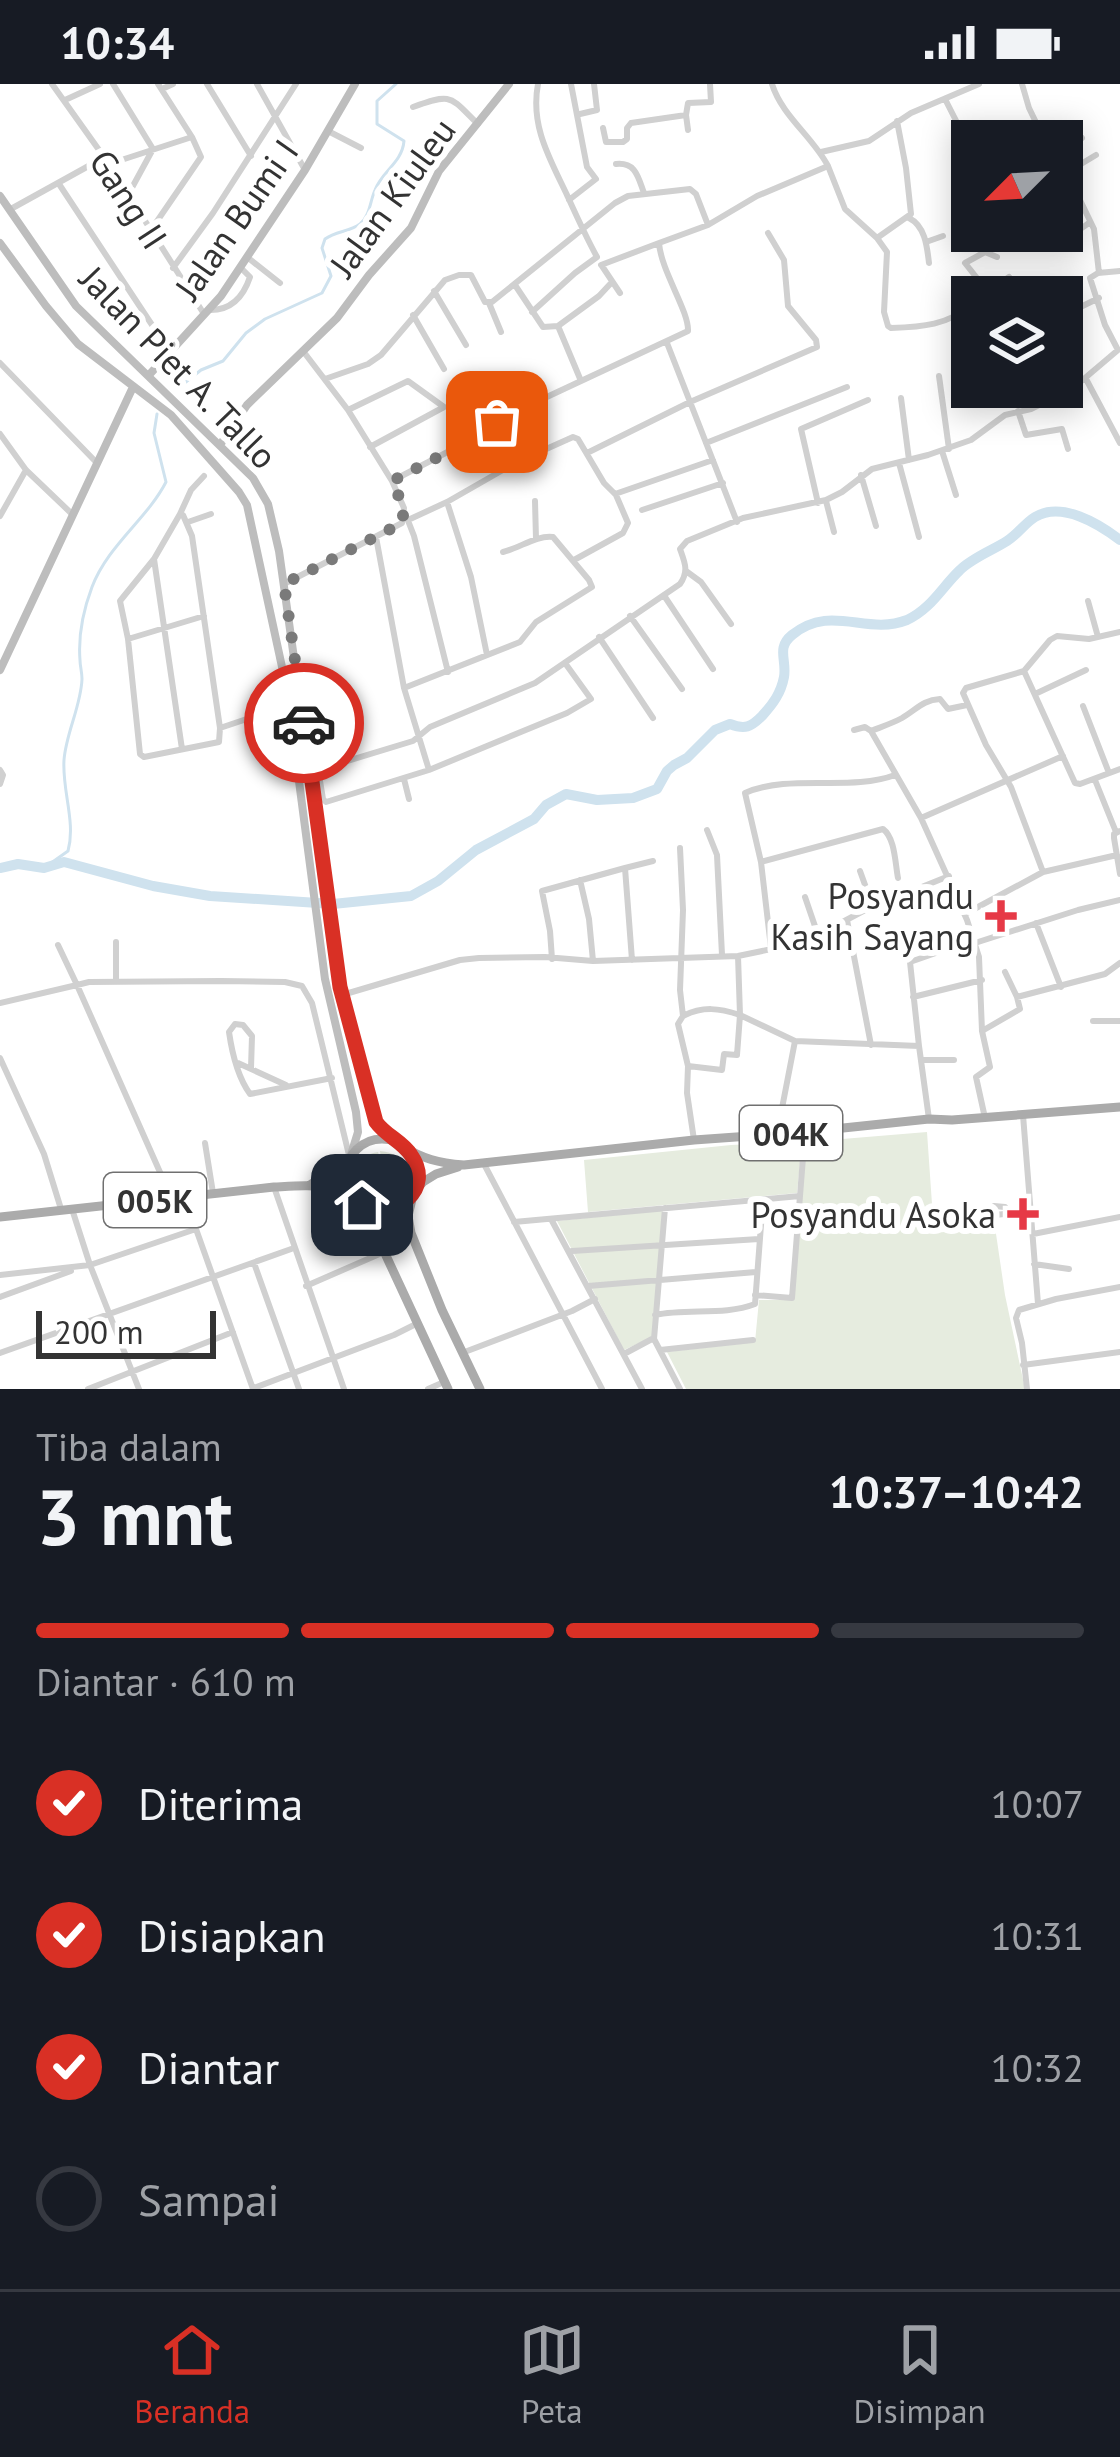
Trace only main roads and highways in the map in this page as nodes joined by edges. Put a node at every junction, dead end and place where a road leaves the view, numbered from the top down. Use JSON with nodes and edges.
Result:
{"nodes":[{"id":1,"x":355,"y":84,"type":"edge"},
{"id":2,"x":509,"y":84,"type":"edge"},
{"id":3,"x":0,"y":196,"type":"edge"},
{"id":4,"x":2,"y":250,"type":"edge"},
{"id":5,"x":149,"y":375,"type":"junction"},
{"id":6,"x":133,"y":387,"type":"junction"},
{"id":7,"x":174,"y":399,"type":"junction"},
{"id":8,"x":168,"y":412,"type":"junction"},
{"id":9,"x":220,"y":445,"type":"junction"},
{"id":10,"x":0,"y":648,"type":"edge"},
{"id":11,"x":9,"y":655,"type":"junction"},
{"id":12,"x":0,"y":670,"type":"edge"},
{"id":13,"x":312,"y":830,"type":"junction"},
{"id":14,"x":1120,"y":1107,"type":"edge"},
{"id":15,"x":401,"y":1145,"type":"junction"},
{"id":16,"x":350,"y":1158,"type":"junction"},
{"id":17,"x":464,"y":1165,"type":"junction"},
{"id":18,"x":310,"y":1185,"type":"junction"},
{"id":19,"x":414,"y":1191,"type":"junction"},
{"id":20,"x":356,"y":1200,"type":"junction"},
{"id":21,"x":0,"y":1216,"type":"edge"},
{"id":22,"x":446,"y":1385,"type":"edge"},
{"id":23,"x":481,"y":1389,"type":"edge"}],
"edges":[{"from":1,"to":5,"type":"main road","name":"Jalan Bumi I"},
{"from":2,"to":9,"type":"main road","name":"Jalan Kiuleu"},
{"from":3,"to":5,"type":"main road","name":"Jalan Piet A. Tallo"},
{"from":4,"to":6,"type":"main road","name":"Jalan Piet A. Tallo"},
{"from":5,"to":7,"type":"main road","name":"Jalan Piet A. Tallo"},
{"from":6,"to":8,"type":"main road","name":"Jalan Piet A. Tallo"},
{"from":6,"to":11,"type":"main road"},
{"from":7,"to":8,"type":"main road"},
{"from":7,"to":9,"type":"main road","name":"Jalan Piet A. Tallo"},
{"from":8,"to":13,"type":"main road","name":"Jalan Piet A. Tallo"},
{"from":9,"to":13,"type":"main road","name":"Jalan Piet A. Tallo"},
{"from":10,"to":11,"type":"main road"},
{"from":11,"to":12,"type":"main road"},
{"from":13,"to":15,"type":"main road","name":"Jalan Piet A. Tallo"},
{"from":13,"to":16,"type":"main road","name":"Jalan Piet A. Tallo"},
{"from":14,"to":17,"type":"main road","number":"004K"},
{"from":15,"to":16,"type":"main road"},
{"from":15,"to":17,"type":"main road","number":"004K"},
{"from":15,"to":19,"type":"main road"},
{"from":16,"to":18,"type":"main road"},
{"from":16,"to":20,"type":"main road"},
{"from":17,"to":19,"type":"main road","number":"004K"},
{"from":18,"to":20,"type":"main road","number":"005K"},
{"from":18,"to":21,"type":"main road","number":"005K"},
{"from":19,"to":20,"type":"main road"},
{"from":19,"to":23,"type":"main road"},
{"from":20,"to":22,"type":"main road"}]}
